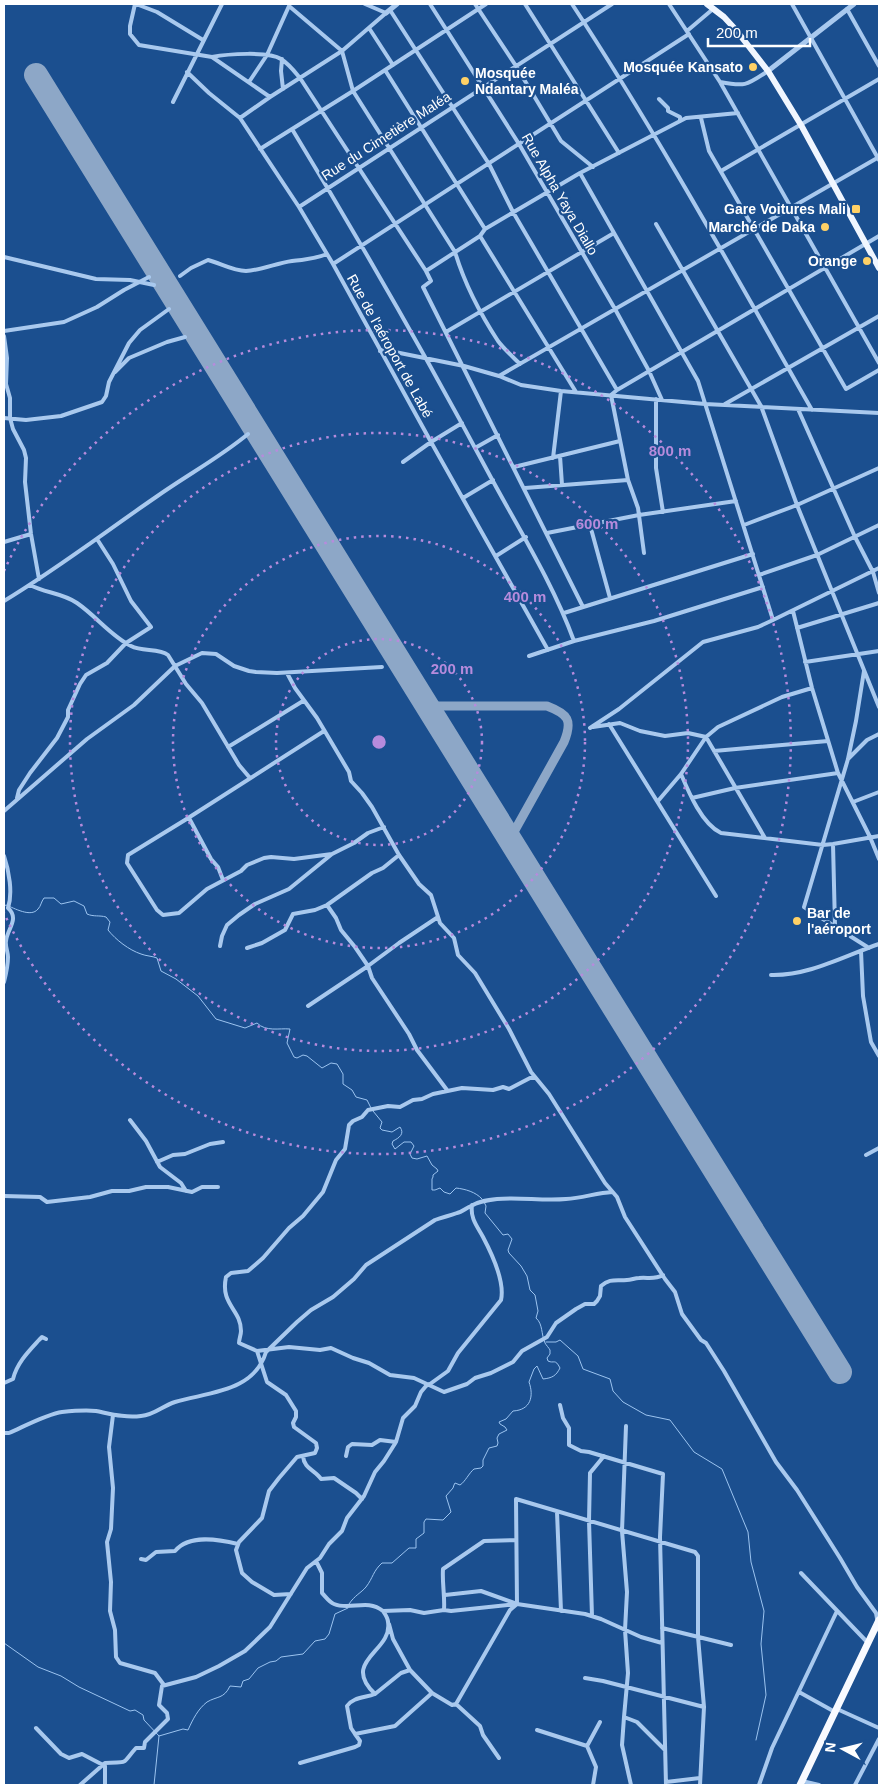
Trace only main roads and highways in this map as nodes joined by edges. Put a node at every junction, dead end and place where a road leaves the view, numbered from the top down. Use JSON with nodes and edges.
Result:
{"nodes":[{"id":1,"x":707,"y":4,"type":"edge"},
{"id":2,"x":879,"y":268,"type":"edge"},
{"id":3,"x":879,"y":1625,"type":"edge"},
{"id":4,"x":801,"y":1783,"type":"edge"}],
"edges":[{"from":1,"to":2,"type":"main road"},
{"from":3,"to":4,"type":"highway"}]}
